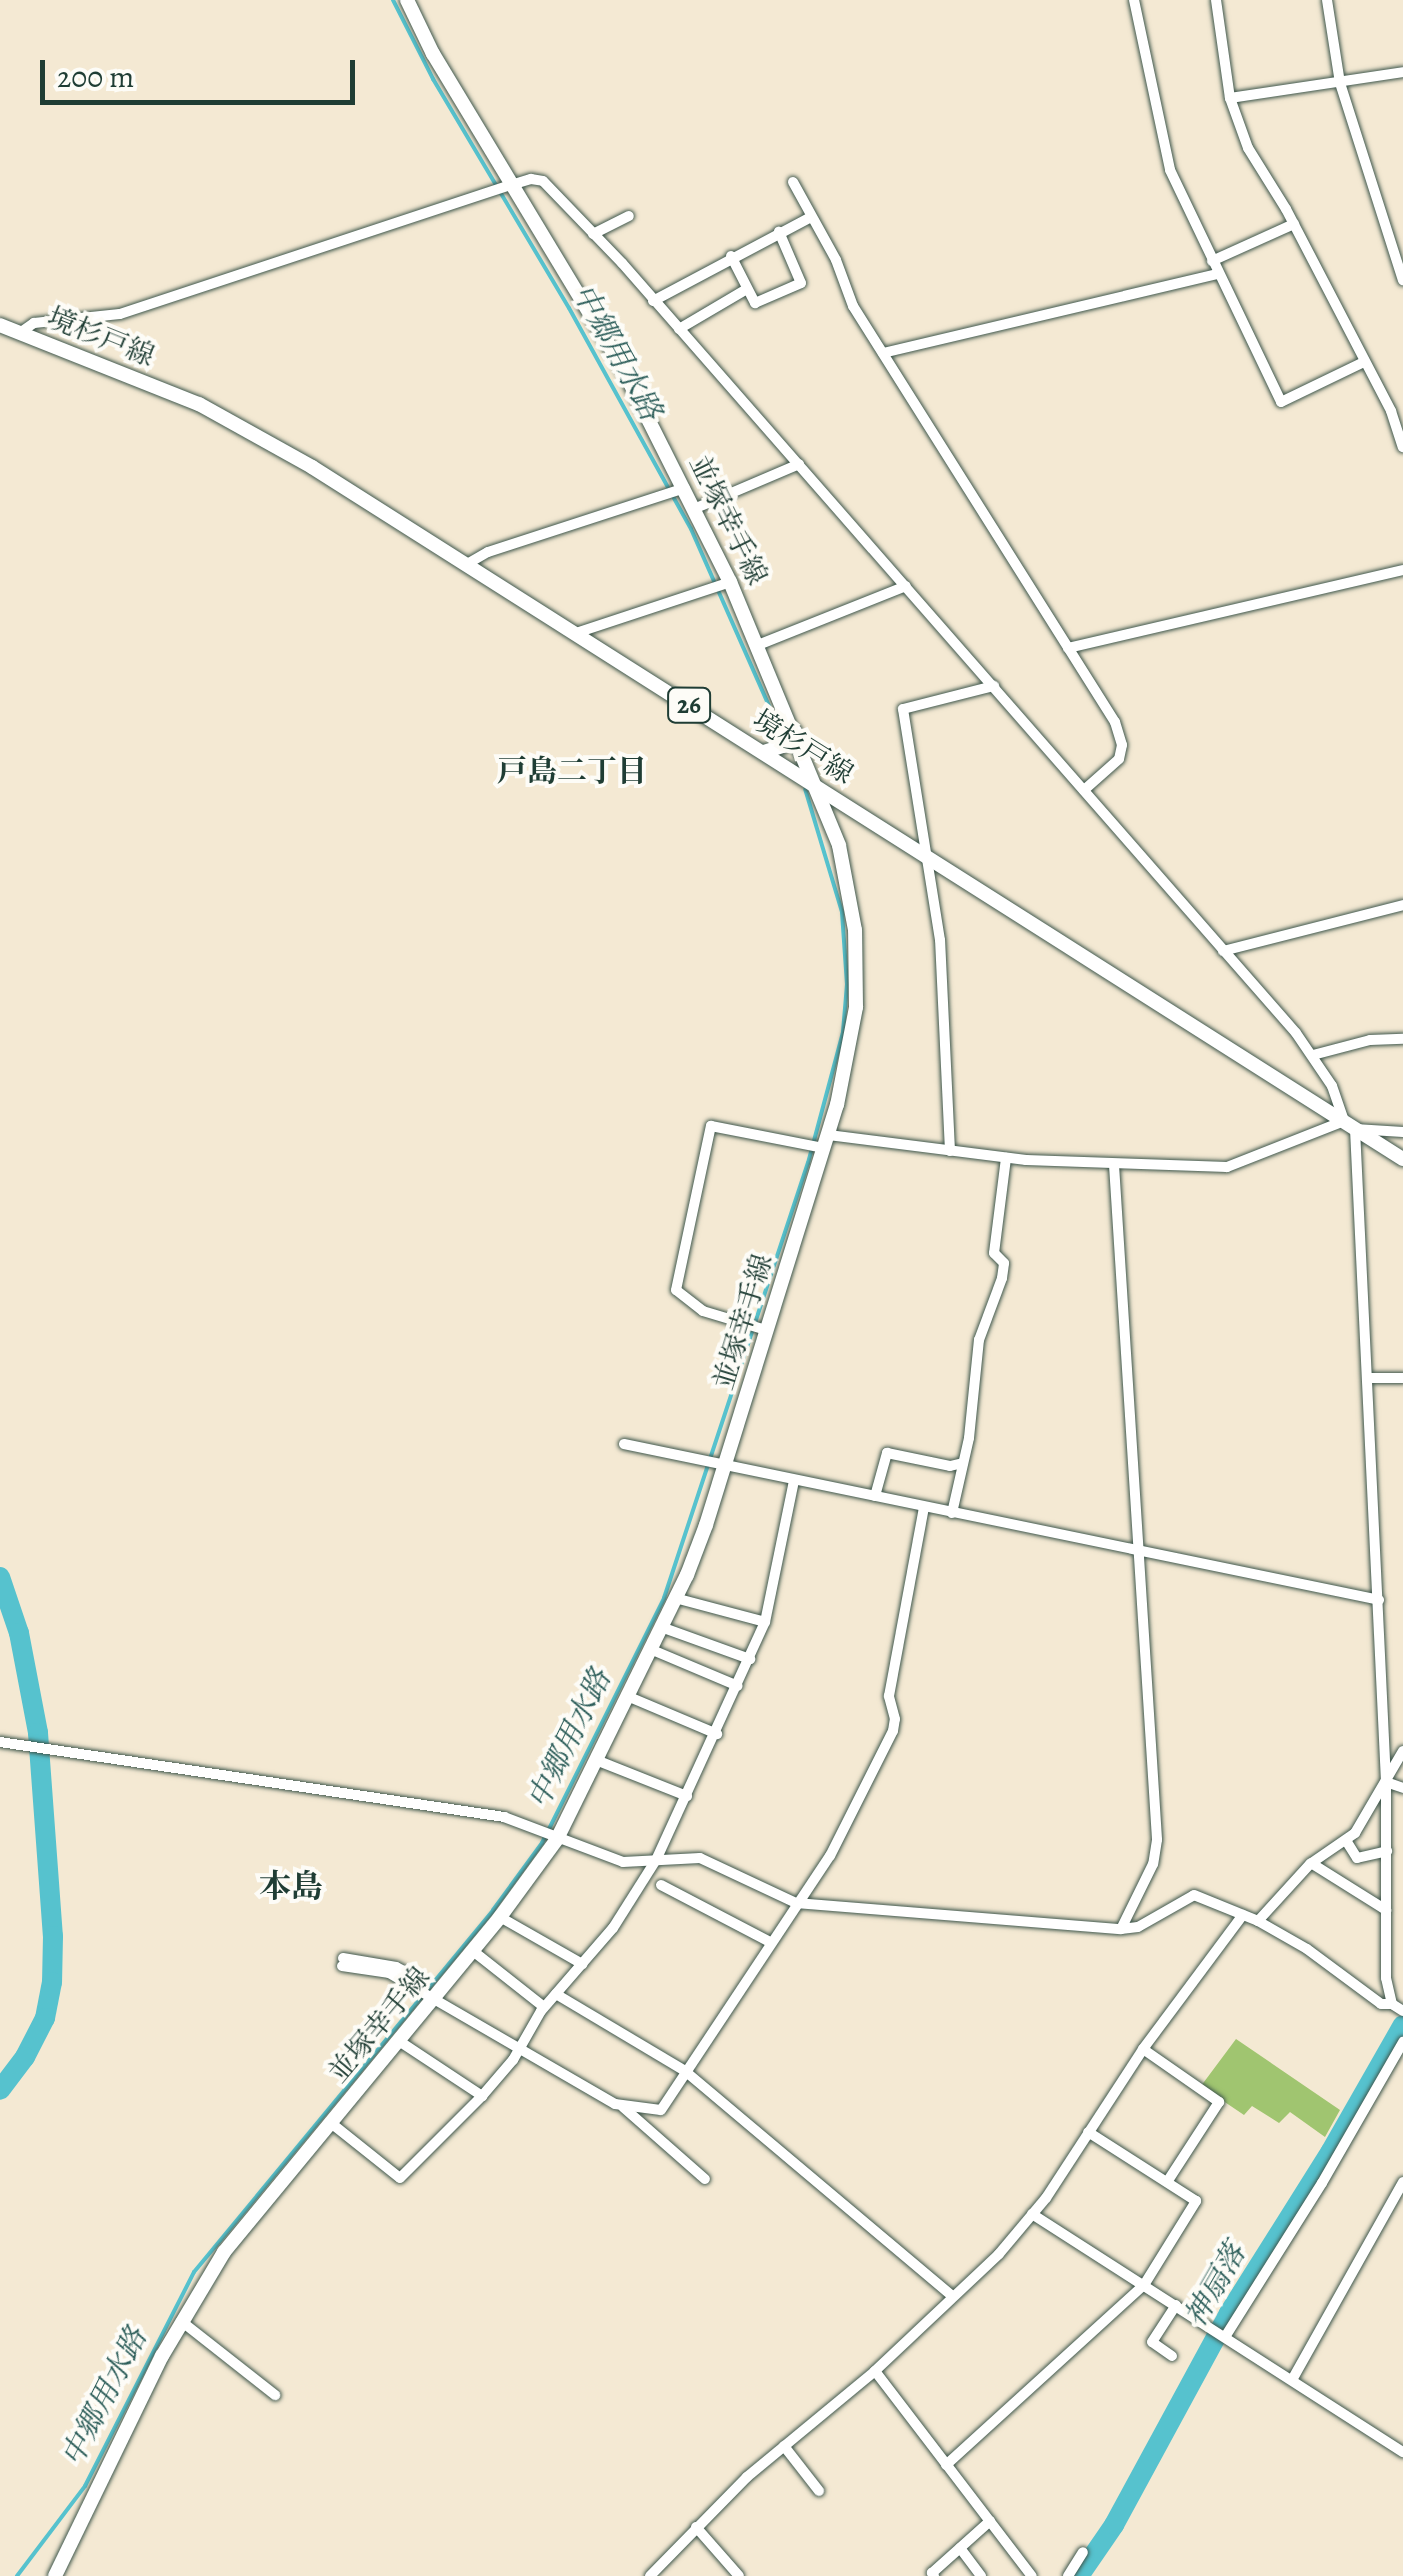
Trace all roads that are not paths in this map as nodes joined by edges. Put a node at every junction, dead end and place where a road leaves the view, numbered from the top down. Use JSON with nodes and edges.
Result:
{"nodes":[{"id":1,"x":407,"y":0,"type":"edge"},
{"id":2,"x":1134,"y":0,"type":"edge"},
{"id":3,"x":1216,"y":0,"type":"edge"},
{"id":4,"x":1327,"y":0,"type":"edge"},
{"id":5,"x":1403,"y":72,"type":"edge"},
{"id":6,"x":1340,"y":82,"type":"junction"},
{"id":7,"x":1230,"y":98,"type":"junction"},
{"id":8,"x":793,"y":182,"type":"dead end"},
{"id":9,"x":511,"y":185,"type":"junction"},
{"id":10,"x":629,"y":216,"type":"dead end"},
{"id":11,"x":811,"y":217,"type":"junction"},
{"id":12,"x":1294,"y":224,"type":"junction"},
{"id":13,"x":779,"y":232,"type":"junction"},
{"id":14,"x":593,"y":234,"type":"junction"},
{"id":15,"x":731,"y":256,"type":"junction"},
{"id":16,"x":1212,"y":262,"type":"junction"},
{"id":17,"x":1218,"y":274,"type":"junction"},
{"id":18,"x":1403,"y":280,"type":"edge"},
{"id":19,"x":747,"y":288,"type":"junction"},
{"id":20,"x":653,"y":301,"type":"junction"},
{"id":21,"x":0,"y":325,"type":"edge"},
{"id":22,"x":679,"y":329,"type":"junction"},
{"id":23,"x":21,"y":332,"type":"junction"},
{"id":24,"x":884,"y":353,"type":"junction"},
{"id":25,"x":1364,"y":362,"type":"junction"},
{"id":26,"x":1397,"y":410,"type":"edge"},
{"id":27,"x":1403,"y":447,"type":"edge"},
{"id":28,"x":798,"y":464,"type":"junction"},
{"id":29,"x":686,"y":488,"type":"junction"},
{"id":30,"x":696,"y":508,"type":"junction"},
{"id":31,"x":467,"y":564,"type":"junction"},
{"id":32,"x":1403,"y":570,"type":"edge"},
{"id":33,"x":730,"y":582,"type":"junction"},
{"id":34,"x":906,"y":586,"type":"junction"},
{"id":35,"x":576,"y":633,"type":"junction"},
{"id":36,"x":758,"y":644,"type":"junction"},
{"id":37,"x":1068,"y":648,"type":"junction"},
{"id":38,"x":994,"y":686,"type":"junction"},
{"id":39,"x":794,"y":731,"type":"junction"},
{"id":40,"x":764,"y":752,"type":"junction"},
{"id":41,"x":818,"y":786,"type":"junction"},
{"id":42,"x":1084,"y":790,"type":"junction"},
{"id":43,"x":929,"y":856,"type":"junction"},
{"id":44,"x":1403,"y":905,"type":"edge"},
{"id":45,"x":1223,"y":951,"type":"junction"},
{"id":46,"x":1403,"y":1039,"type":"edge"},
{"id":47,"x":1313,"y":1055,"type":"junction"},
{"id":48,"x":1349,"y":1125,"type":"junction"},
{"id":49,"x":1403,"y":1132,"type":"edge"},
{"id":50,"x":825,"y":1141,"type":"junction"},
{"id":51,"x":950,"y":1151,"type":"junction"},
{"id":52,"x":1006,"y":1158,"type":"junction"},
{"id":53,"x":1403,"y":1159,"type":"edge"},
{"id":54,"x":1114,"y":1166,"type":"junction"},
{"id":55,"x":766,"y":1330,"type":"junction"},
{"id":56,"x":1369,"y":1378,"type":"junction"},
{"id":57,"x":1403,"y":1378,"type":"edge"},
{"id":58,"x":624,"y":1444,"type":"dead end"},
{"id":59,"x":963,"y":1463,"type":"junction"},
{"id":60,"x":724,"y":1466,"type":"junction"},
{"id":61,"x":794,"y":1481,"type":"junction"},
{"id":62,"x":874,"y":1496,"type":"junction"},
{"id":63,"x":924,"y":1507,"type":"junction"},
{"id":64,"x":952,"y":1513,"type":"junction"},
{"id":65,"x":1139,"y":1551,"type":"junction"},
{"id":66,"x":675,"y":1598,"type":"junction"},
{"id":67,"x":1378,"y":1600,"type":"junction"},
{"id":68,"x":765,"y":1622,"type":"junction"},
{"id":69,"x":661,"y":1627,"type":"junction"},
{"id":70,"x":650,"y":1649,"type":"junction"},
{"id":71,"x":750,"y":1659,"type":"junction"},
{"id":72,"x":738,"y":1686,"type":"junction"},
{"id":73,"x":627,"y":1696,"type":"junction"},
{"id":74,"x":717,"y":1734,"type":"junction"},
{"id":75,"x":0,"y":1742,"type":"edge"},
{"id":76,"x":1403,"y":1752,"type":"edge"},
{"id":77,"x":596,"y":1760,"type":"junction"},
{"id":78,"x":1386,"y":1782,"type":"junction"},
{"id":79,"x":1403,"y":1788,"type":"edge"},
{"id":80,"x":688,"y":1796,"type":"junction"},
{"id":81,"x":558,"y":1839,"type":"junction"},
{"id":82,"x":1347,"y":1842,"type":"junction"},
{"id":83,"x":1387,"y":1851,"type":"junction"},
{"id":84,"x":656,"y":1860,"type":"junction"},
{"id":85,"x":1311,"y":1863,"type":"junction"},
{"id":86,"x":661,"y":1885,"type":"dead end"},
{"id":87,"x":796,"y":1903,"type":"junction"},
{"id":88,"x":1386,"y":1910,"type":"junction"},
{"id":89,"x":1243,"y":1915,"type":"junction"},
{"id":90,"x":500,"y":1917,"type":"junction"},
{"id":91,"x":1258,"y":1920,"type":"junction"},
{"id":92,"x":1121,"y":1929,"type":"junction"},
{"id":93,"x":770,"y":1942,"type":"junction"},
{"id":94,"x":473,"y":1950,"type":"junction"},
{"id":95,"x":343,"y":1962,"type":"dead end"},
{"id":96,"x":582,"y":1964,"type":"junction"},
{"id":97,"x":556,"y":1994,"type":"junction"},
{"id":98,"x":434,"y":1998,"type":"junction"},
{"id":99,"x":544,"y":2007,"type":"junction"},
{"id":100,"x":1398,"y":2008,"type":"edge"},
{"id":101,"x":399,"y":2041,"type":"junction"},
{"id":102,"x":1403,"y":2042,"type":"edge"},
{"id":103,"x":518,"y":2047,"type":"junction"},
{"id":104,"x":1143,"y":2050,"type":"junction"},
{"id":105,"x":685,"y":2071,"type":"junction"},
{"id":106,"x":482,"y":2096,"type":"junction"},
{"id":107,"x":620,"y":2105,"type":"junction"},
{"id":108,"x":330,"y":2122,"type":"junction"},
{"id":109,"x":1088,"y":2132,"type":"junction"},
{"id":110,"x":705,"y":2179,"type":"dead end"},
{"id":111,"x":1167,"y":2182,"type":"junction"},
{"id":112,"x":1403,"y":2182,"type":"edge"},
{"id":113,"x":1032,"y":2214,"type":"junction"},
{"id":114,"x":1144,"y":2285,"type":"junction"},
{"id":115,"x":951,"y":2295,"type":"junction"},
{"id":116,"x":1176,"y":2306,"type":"junction"},
{"id":117,"x":181,"y":2322,"type":"junction"},
{"id":118,"x":1224,"y":2337,"type":"junction"},
{"id":119,"x":1172,"y":2356,"type":"dead end"},
{"id":120,"x":875,"y":2372,"type":"junction"},
{"id":121,"x":1292,"y":2380,"type":"junction"},
{"id":122,"x":275,"y":2395,"type":"dead end"},
{"id":123,"x":784,"y":2446,"type":"junction"},
{"id":124,"x":1403,"y":2452,"type":"edge"},
{"id":125,"x":946,"y":2465,"type":"junction"},
{"id":126,"x":819,"y":2491,"type":"dead end"},
{"id":127,"x":990,"y":2521,"type":"junction"},
{"id":128,"x":696,"y":2527,"type":"junction"},
{"id":129,"x":960,"y":2548,"type":"junction"},
{"id":130,"x":1083,"y":2552,"type":"dead end"},
{"id":131,"x":55,"y":2576,"type":"edge"},
{"id":132,"x":650,"y":2576,"type":"edge"},
{"id":133,"x":740,"y":2576,"type":"edge"},
{"id":134,"x":934,"y":2576,"type":"edge"},
{"id":135,"x":981,"y":2576,"type":"edge"},
{"id":136,"x":1032,"y":2576,"type":"edge"},
{"id":137,"x":1068,"y":2576,"type":"edge"}],
"edges":[{"from":1,"to":9,"type":"main road","name":"並塚幸手線"},
{"from":2,"to":16,"type":"street"},
{"from":3,"to":7,"type":"street"},
{"from":4,"to":6,"type":"street"},
{"from":5,"to":6,"type":"street"},
{"from":6,"to":7,"type":"street"},
{"from":6,"to":18,"type":"street"},
{"from":7,"to":12,"type":"street"},
{"from":8,"to":11,"type":"street"},
{"from":9,"to":14,"type":"street"},
{"from":9,"to":23,"type":"street"},
{"from":9,"to":29,"type":"main road","name":"並塚幸手線"},
{"from":10,"to":14,"type":"street"},
{"from":11,"to":13,"type":"street"},
{"from":11,"to":24,"type":"street"},
{"from":12,"to":16,"type":"street"},
{"from":12,"to":25,"type":"street"},
{"from":13,"to":15,"type":"street"},
{"from":13,"to":19,"type":"street"},
{"from":14,"to":20,"type":"street"},
{"from":15,"to":19,"type":"street"},
{"from":15,"to":20,"type":"street"},
{"from":16,"to":17,"type":"street"},
{"from":17,"to":24,"type":"street"},
{"from":17,"to":25,"type":"street"},
{"from":19,"to":22,"type":"street"},
{"from":20,"to":22,"type":"street"},
{"from":21,"to":23,"type":"main road","name":"境杉戸線","number":"26"},
{"from":22,"to":28,"type":"street"},
{"from":23,"to":31,"type":"main road","name":"境杉戸線","number":"26"},
{"from":24,"to":37,"type":"street"},
{"from":25,"to":26,"type":"street"},
{"from":26,"to":27,"type":"street"},
{"from":28,"to":30,"type":"street"},
{"from":28,"to":34,"type":"street"},
{"from":29,"to":30,"type":"main road","name":"並塚幸手線"},
{"from":29,"to":31,"type":"street"},
{"from":30,"to":33,"type":"main road","name":"並塚幸手線"},
{"from":31,"to":35,"type":"main road","name":"境杉戸線","number":"26"},
{"from":32,"to":37,"type":"street"},
{"from":33,"to":35,"type":"street"},
{"from":33,"to":36,"type":"main road","name":"並塚幸手線"},
{"from":34,"to":36,"type":"street"},
{"from":34,"to":38,"type":"street"},
{"from":35,"to":40,"type":"main road","name":"境杉戸線","number":"26"},
{"from":36,"to":39,"type":"main road","name":"並塚幸手線"},
{"from":37,"to":42,"type":"street"},
{"from":38,"to":42,"type":"street"},
{"from":38,"to":43,"type":"street"},
{"from":39,"to":40,"type":"main road"},
{"from":39,"to":41,"type":"main road","name":"並塚幸手線"},
{"from":40,"to":41,"type":"main road","name":"境杉戸線","number":"26"},
{"from":41,"to":43,"type":"main road","name":"境杉戸線","number":"26"},
{"from":41,"to":50,"type":"main road","name":"並塚幸手線"},
{"from":42,"to":45,"type":"street"},
{"from":43,"to":48,"type":"main road","name":"境杉戸線","number":"26"},
{"from":43,"to":51,"type":"street"},
{"from":44,"to":45,"type":"street"},
{"from":45,"to":47,"type":"street"},
{"from":46,"to":47,"type":"street"},
{"from":47,"to":48,"type":"street"},
{"from":48,"to":49,"type":"street"},
{"from":48,"to":53,"type":"main road","name":"境杉戸線","number":"26"},
{"from":48,"to":54,"type":"street"},
{"from":48,"to":56,"type":"street"},
{"from":50,"to":51,"type":"street"},
{"from":50,"to":55,"type":"main road","name":"並塚幸手線"},
{"from":50,"to":55,"type":"street"},
{"from":51,"to":52,"type":"street"},
{"from":52,"to":54,"type":"street"},
{"from":52,"to":59,"type":"street"},
{"from":54,"to":65,"type":"street"},
{"from":55,"to":60,"type":"main road","name":"並塚幸手線"},
{"from":56,"to":57,"type":"street"},
{"from":56,"to":67,"type":"street"},
{"from":58,"to":60,"type":"street"},
{"from":59,"to":62,"type":"street"},
{"from":59,"to":64,"type":"street"},
{"from":60,"to":61,"type":"street"},
{"from":60,"to":66,"type":"main road","name":"並塚幸手線"},
{"from":61,"to":62,"type":"street"},
{"from":61,"to":68,"type":"street"},
{"from":62,"to":63,"type":"street"},
{"from":63,"to":64,"type":"street"},
{"from":63,"to":87,"type":"street"},
{"from":64,"to":65,"type":"street"},
{"from":65,"to":67,"type":"street"},
{"from":65,"to":92,"type":"street"},
{"from":66,"to":68,"type":"street"},
{"from":66,"to":69,"type":"main road","name":"並塚幸手線"},
{"from":67,"to":78,"type":"street"},
{"from":68,"to":71,"type":"street"},
{"from":69,"to":70,"type":"main road","name":"並塚幸手線"},
{"from":69,"to":71,"type":"street"},
{"from":70,"to":72,"type":"street"},
{"from":70,"to":73,"type":"main road","name":"並塚幸手線"},
{"from":71,"to":72,"type":"street"},
{"from":72,"to":74,"type":"street"},
{"from":73,"to":74,"type":"street"},
{"from":73,"to":77,"type":"main road","name":"並塚幸手線"},
{"from":74,"to":80,"type":"street"},
{"from":75,"to":81,"type":"street"},
{"from":76,"to":78,"type":"street"},
{"from":77,"to":80,"type":"street"},
{"from":77,"to":81,"type":"main road","name":"並塚幸手線"},
{"from":78,"to":79,"type":"street"},
{"from":78,"to":82,"type":"street"},
{"from":78,"to":83,"type":"street"},
{"from":80,"to":84,"type":"street"},
{"from":81,"to":84,"type":"street"},
{"from":81,"to":90,"type":"main road","name":"並塚幸手線"},
{"from":82,"to":83,"type":"street"},
{"from":82,"to":85,"type":"street"},
{"from":83,"to":88,"type":"street"},
{"from":84,"to":87,"type":"street"},
{"from":84,"to":96,"type":"street"},
{"from":85,"to":88,"type":"street"},
{"from":85,"to":91,"type":"street"},
{"from":86,"to":93,"type":"street"},
{"from":87,"to":92,"type":"street"},
{"from":87,"to":93,"type":"street"},
{"from":88,"to":100,"type":"street"},
{"from":89,"to":91,"type":"street"},
{"from":89,"to":92,"type":"street"},
{"from":89,"to":104,"type":"street"},
{"from":90,"to":94,"type":"main road","name":"並塚幸手線"},
{"from":90,"to":96,"type":"street"},
{"from":91,"to":100,"type":"street"},
{"from":93,"to":105,"type":"street"},
{"from":94,"to":98,"type":"main road","name":"並塚幸手線"},
{"from":94,"to":99,"type":"street"},
{"from":95,"to":98,"type":"street"},
{"from":96,"to":97,"type":"street"},
{"from":97,"to":99,"type":"street"},
{"from":97,"to":105,"type":"street"},
{"from":98,"to":101,"type":"main road","name":"並塚幸手線"},
{"from":98,"to":103,"type":"street"},
{"from":99,"to":103,"type":"street"},
{"from":101,"to":106,"type":"street"},
{"from":101,"to":108,"type":"main road","name":"並塚幸手線"},
{"from":102,"to":118,"type":"street"},
{"from":103,"to":106,"type":"street"},
{"from":103,"to":107,"type":"street"},
{"from":104,"to":109,"type":"street"},
{"from":104,"to":111,"type":"street"},
{"from":105,"to":107,"type":"street"},
{"from":105,"to":115,"type":"street"},
{"from":106,"to":108,"type":"street"},
{"from":107,"to":110,"type":"street"},
{"from":108,"to":117,"type":"main road","name":"並塚幸手線"},
{"from":109,"to":111,"type":"street"},
{"from":109,"to":113,"type":"street"},
{"from":111,"to":114,"type":"street"},
{"from":112,"to":121,"type":"street"},
{"from":113,"to":114,"type":"street"},
{"from":113,"to":115,"type":"street"},
{"from":114,"to":116,"type":"street"},
{"from":114,"to":125,"type":"street"},
{"from":115,"to":120,"type":"street"},
{"from":116,"to":118,"type":"street"},
{"from":116,"to":119,"type":"street"},
{"from":117,"to":122,"type":"street"},
{"from":117,"to":131,"type":"main road","name":"並塚幸手線"},
{"from":118,"to":121,"type":"street"},
{"from":120,"to":123,"type":"street"},
{"from":120,"to":125,"type":"street"},
{"from":121,"to":124,"type":"street"},
{"from":123,"to":126,"type":"street"},
{"from":123,"to":128,"type":"street"},
{"from":125,"to":127,"type":"street"},
{"from":127,"to":129,"type":"street"},
{"from":127,"to":136,"type":"street"},
{"from":128,"to":132,"type":"street"},
{"from":128,"to":133,"type":"street"},
{"from":129,"to":134,"type":"street"},
{"from":129,"to":135,"type":"street"},
{"from":130,"to":137,"type":"street"}]}
